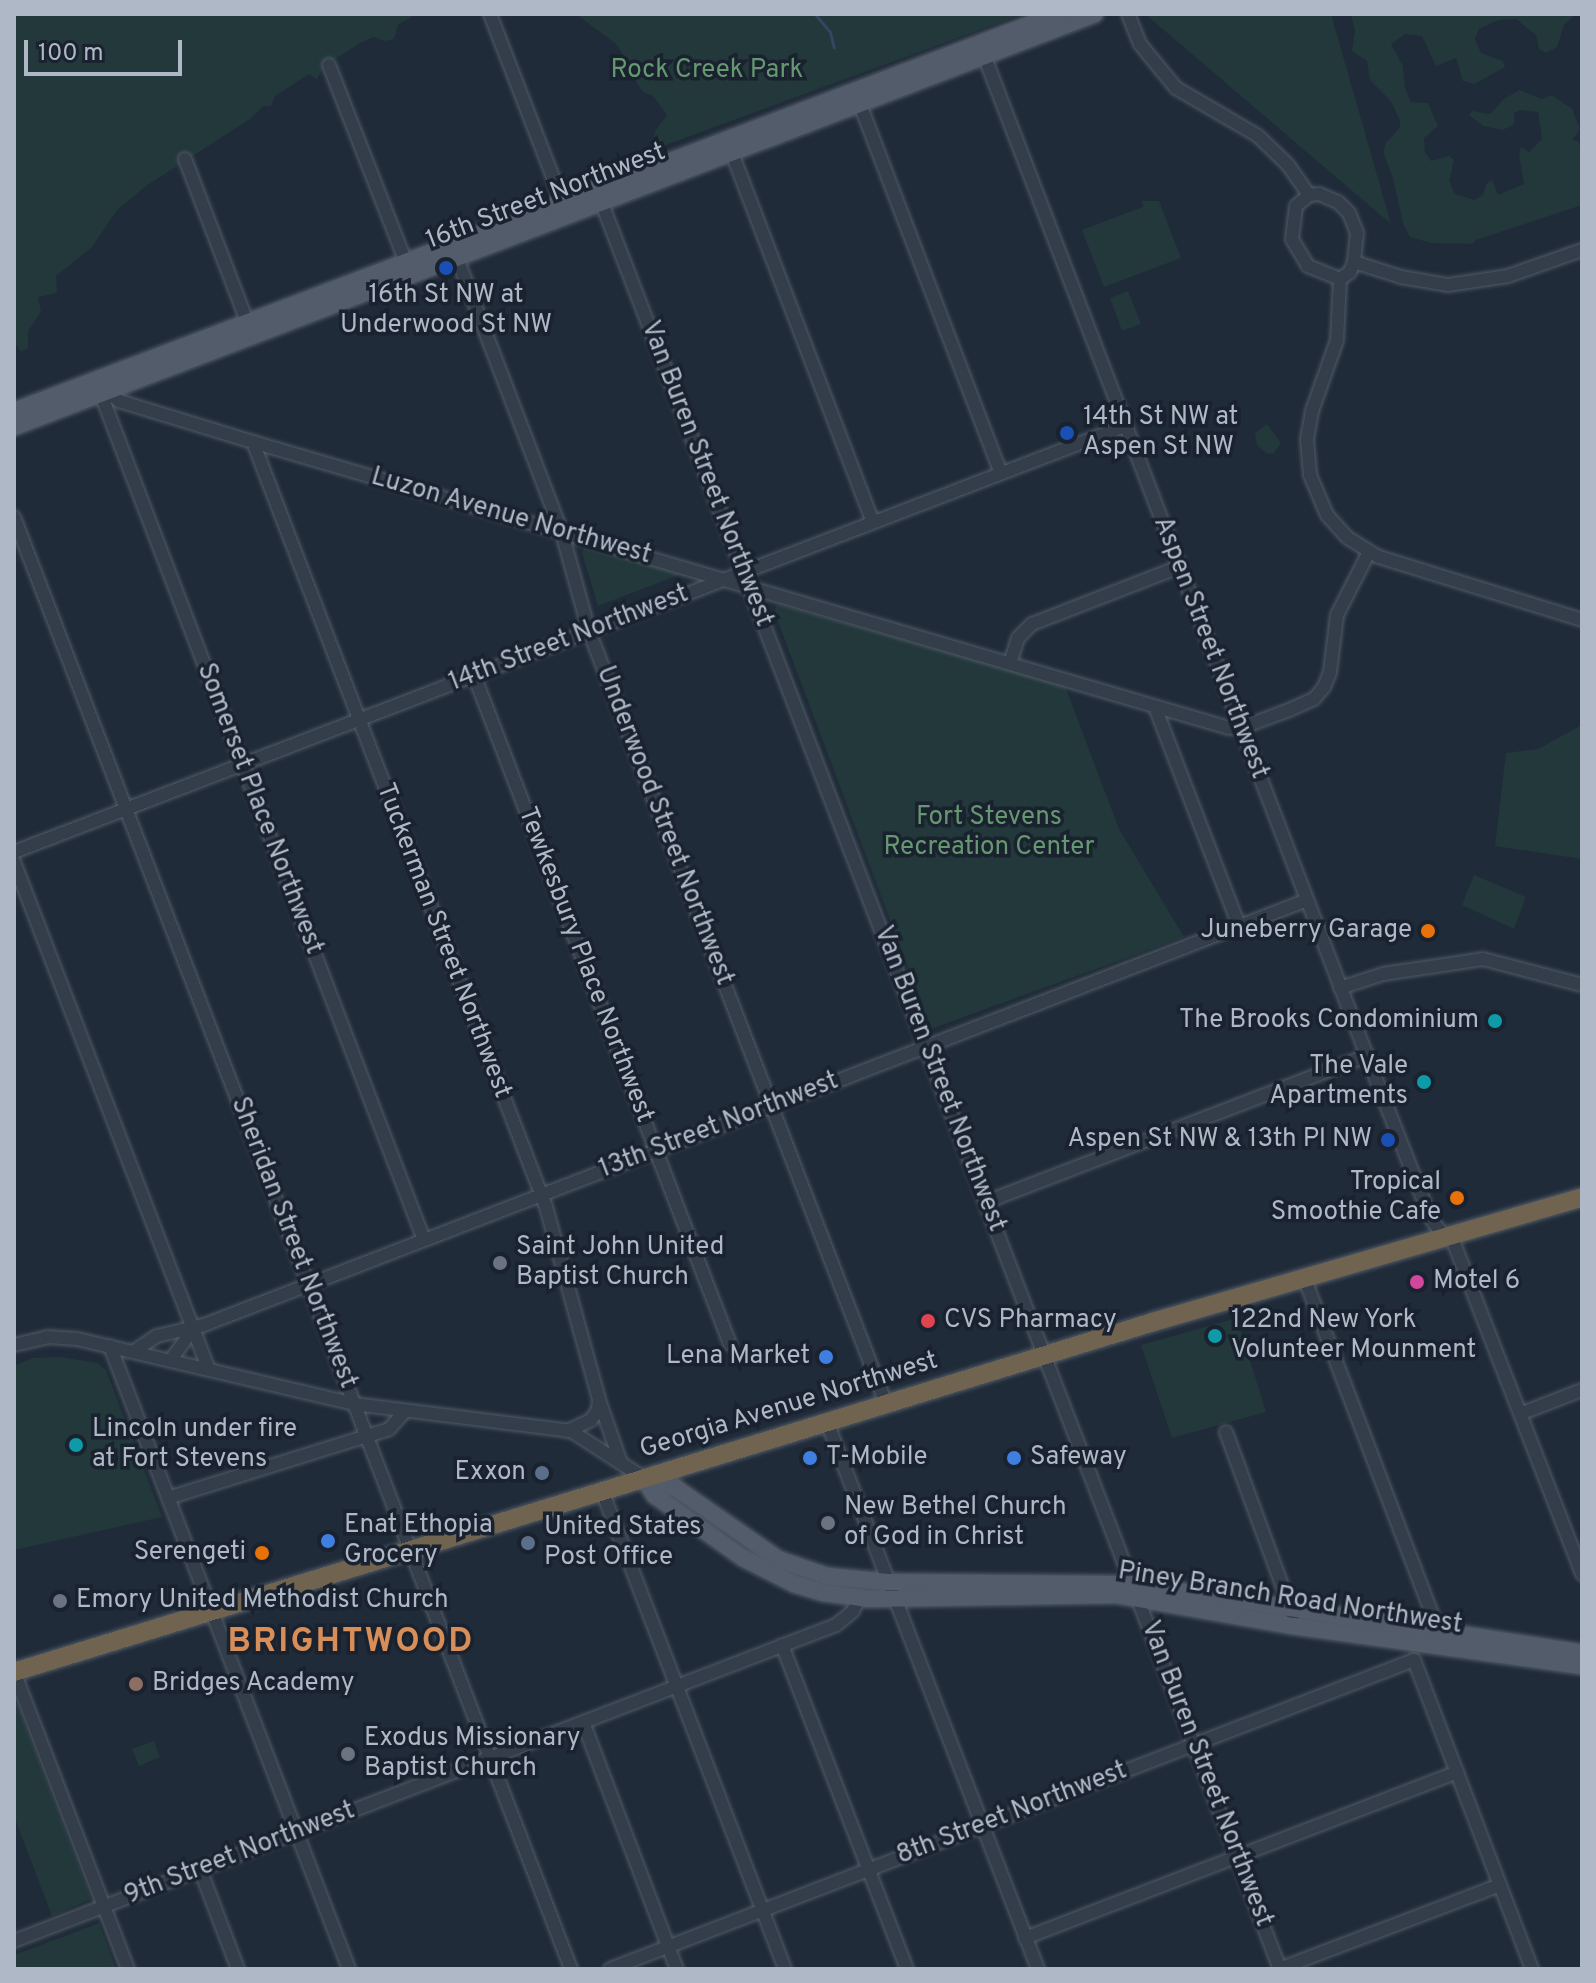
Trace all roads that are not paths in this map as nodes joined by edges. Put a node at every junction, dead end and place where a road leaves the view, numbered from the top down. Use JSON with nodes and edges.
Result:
{"nodes":[{"id":1,"x":490,"y":14,"type":"edge"},
{"id":2,"x":1057,"y":14,"type":"edge"},
{"id":3,"x":1095,"y":14,"type":"edge"},
{"id":4,"x":1128,"y":14,"type":"edge"},
{"id":5,"x":982,"y":50,"type":"junction"},
{"id":6,"x":329,"y":65,"type":"dead end"},
{"id":7,"x":857,"y":97,"type":"junction"},
{"id":8,"x":729,"y":146,"type":"junction"},
{"id":9,"x":185,"y":159,"type":"dead end"},
{"id":10,"x":1309,"y":195,"type":"junction"},
{"id":11,"x":599,"y":196,"type":"junction"},
{"id":12,"x":566,"y":208,"type":"junction"},
{"id":13,"x":1582,"y":250,"type":"edge"},
{"id":14,"x":454,"y":251,"type":"junction"},
{"id":15,"x":1354,"y":262,"type":"junction"},
{"id":16,"x":408,"y":268,"type":"junction"},
{"id":17,"x":1340,"y":279,"type":"junction"},
{"id":18,"x":250,"y":329,"type":"junction"},
{"id":19,"x":105,"y":385,"type":"junction"},
{"id":20,"x":14,"y":411,"type":"edge"},
{"id":21,"x":1125,"y":426,"type":"junction"},
{"id":22,"x":14,"y":427,"type":"edge"},
{"id":23,"x":253,"y":442,"type":"junction"},
{"id":24,"x":1001,"y":473,"type":"junction"},
{"id":25,"x":14,"y":517,"type":"edge"},
{"id":26,"x":873,"y":522,"type":"junction"},
{"id":27,"x":562,"y":533,"type":"junction"},
{"id":28,"x":1369,"y":552,"type":"junction"},
{"id":29,"x":1179,"y":567,"type":"junction"},
{"id":30,"x":744,"y":572,"type":"junction"},
{"id":31,"x":726,"y":578,"type":"junction"},
{"id":32,"x":749,"y":585,"type":"junction"},
{"id":33,"x":1582,"y":620,"type":"edge"},
{"id":34,"x":589,"y":631,"type":"junction"},
{"id":35,"x":1010,"y":664,"type":"junction"},
{"id":36,"x":474,"y":675,"type":"junction"},
{"id":37,"x":1155,"y":707,"type":"junction"},
{"id":38,"x":358,"y":720,"type":"junction"},
{"id":39,"x":1241,"y":728,"type":"junction"},
{"id":40,"x":242,"y":764,"type":"junction"},
{"id":41,"x":126,"y":809,"type":"junction"},
{"id":42,"x":14,"y":852,"type":"edge"},
{"id":43,"x":14,"y":862,"type":"edge"},
{"id":44,"x":1307,"y":900,"type":"junction"},
{"id":45,"x":1239,"y":926,"type":"junction"},
{"id":46,"x":1582,"y":985,"type":"edge"},
{"id":47,"x":1340,"y":988,"type":"junction"},
{"id":48,"x":926,"y":1047,"type":"junction"},
{"id":49,"x":1367,"y":1056,"type":"junction"},
{"id":50,"x":771,"y":1106,"type":"junction"},
{"id":51,"x":656,"y":1151,"type":"junction"},
{"id":52,"x":541,"y":1195,"type":"junction"},
{"id":53,"x":1582,"y":1197,"type":"edge"},
{"id":54,"x":986,"y":1202,"type":"junction"},
{"id":55,"x":1447,"y":1234,"type":"junction"},
{"id":56,"x":424,"y":1240,"type":"junction"},
{"id":57,"x":1304,"y":1277,"type":"junction"},
{"id":58,"x":308,"y":1285,"type":"junction"},
{"id":59,"x":194,"y":1328,"type":"junction"},
{"id":60,"x":730,"y":1344,"type":"dead end"},
{"id":61,"x":14,"y":1345,"type":"edge"},
{"id":62,"x":110,"y":1346,"type":"junction"},
{"id":63,"x":133,"y":1352,"type":"junction"},
{"id":64,"x":1045,"y":1355,"type":"junction"},
{"id":65,"x":170,"y":1361,"type":"junction"},
{"id":66,"x":209,"y":1370,"type":"junction"},
{"id":67,"x":1582,"y":1390,"type":"edge"},
{"id":68,"x":599,"y":1400,"type":"junction"},
{"id":69,"x":354,"y":1404,"type":"junction"},
{"id":70,"x":886,"y":1404,"type":"junction"},
{"id":71,"x":405,"y":1411,"type":"junction"},
{"id":72,"x":1520,"y":1414,"type":"junction"},
{"id":73,"x":827,"y":1422,"type":"junction"},
{"id":74,"x":567,"y":1431,"type":"junction"},
{"id":75,"x":1226,"y":1432,"type":"dead end"},
{"id":76,"x":367,"y":1437,"type":"junction"},
{"id":77,"x":621,"y":1463,"type":"junction"},
{"id":78,"x":644,"y":1478,"type":"junction"},
{"id":79,"x":602,"y":1491,"type":"junction"},
{"id":80,"x":168,"y":1498,"type":"junction"},
{"id":81,"x":755,"y":1544,"type":"junction"},
{"id":82,"x":410,"y":1550,"type":"junction"},
{"id":83,"x":745,"y":1559,"type":"junction"},
{"id":84,"x":1579,"y":1559,"type":"edge"},
{"id":85,"x":1582,"y":1574,"type":"edge"},
{"id":86,"x":891,"y":1590,"type":"junction"},
{"id":87,"x":1135,"y":1591,"type":"junction"},
{"id":88,"x":858,"y":1599,"type":"junction"},
{"id":89,"x":211,"y":1610,"type":"junction"},
{"id":90,"x":1293,"y":1618,"type":"junction"},
{"id":91,"x":1439,"y":1632,"type":"junction"},
{"id":92,"x":782,"y":1645,"type":"junction"},
{"id":93,"x":1582,"y":1653,"type":"edge"},
{"id":94,"x":1582,"y":1666,"type":"edge"},
{"id":95,"x":14,"y":1672,"type":"edge"},
{"id":96,"x":677,"y":1686,"type":"junction"},
{"id":97,"x":583,"y":1722,"type":"junction"},
{"id":98,"x":1194,"y":1744,"type":"junction"},
{"id":99,"x":490,"y":1758,"type":"junction"},
{"id":100,"x":1457,"y":1772,"type":"junction"},
{"id":101,"x":983,"y":1826,"type":"junction"},
{"id":102,"x":297,"y":1832,"type":"junction"},
{"id":103,"x":1237,"y":1856,"type":"junction"},
{"id":104,"x":200,"y":1869,"type":"junction"},
{"id":105,"x":868,"y":1870,"type":"junction"},
{"id":106,"x":1500,"y":1885,"type":"junction"},
{"id":107,"x":104,"y":1906,"type":"junction"},
{"id":108,"x":763,"y":1910,"type":"junction"},
{"id":109,"x":1025,"y":1938,"type":"junction"},
{"id":110,"x":14,"y":1941,"type":"edge"},
{"id":111,"x":669,"y":1946,"type":"junction"},
{"id":112,"x":128,"y":1969,"type":"edge"},
{"id":113,"x":238,"y":1969,"type":"edge"},
{"id":114,"x":349,"y":1969,"type":"edge"},
{"id":115,"x":571,"y":1969,"type":"edge"},
{"id":116,"x":610,"y":1969,"type":"edge"},
{"id":117,"x":677,"y":1969,"type":"edge"},
{"id":118,"x":785,"y":1969,"type":"edge"},
{"id":119,"x":907,"y":1969,"type":"edge"},
{"id":120,"x":1038,"y":1969,"type":"edge"},
{"id":121,"x":1280,"y":1969,"type":"edge"},
{"id":122,"x":1532,"y":1969,"type":"edge"}],
"edges":[{"from":1,"to":12,"type":"street"},
{"from":2,"to":5,"type":"main road","name":"16th Street Northwest"},
{"from":3,"to":5,"type":"main road","name":"16th Street Northwest"},
{"from":4,"to":10,"type":"street"},
{"from":5,"to":7,"type":"main road","name":"16th Street Northwest"},
{"from":5,"to":21,"type":"street","name":"Aspen Street Northwest"},
{"from":6,"to":16,"type":"street"},
{"from":7,"to":8,"type":"main road","name":"16th Street Northwest"},
{"from":7,"to":24,"type":"street"},
{"from":8,"to":11,"type":"main road","name":"16th Street Northwest"},
{"from":8,"to":26,"type":"street"},
{"from":9,"to":18,"type":"street"},
{"from":10,"to":15,"type":"street"},
{"from":10,"to":17,"type":"street"},
{"from":11,"to":12,"type":"main road","name":"16th Street Northwest"},
{"from":11,"to":30,"type":"street","name":"Van Buren Street Northwest"},
{"from":12,"to":14,"type":"main road","name":"16th Street Northwest"},
{"from":13,"to":15,"type":"street"},
{"from":14,"to":16,"type":"main road","name":"16th Street Northwest"},
{"from":14,"to":27,"type":"street","name":"Underwood Street Northwest"},
{"from":15,"to":17,"type":"street"},
{"from":16,"to":18,"type":"main road","name":"16th Street Northwest"},
{"from":17,"to":28,"type":"street"},
{"from":18,"to":19,"type":"main road","name":"16th Street Northwest"},
{"from":19,"to":20,"type":"main road","name":"16th Street Northwest"},
{"from":19,"to":22,"type":"main road","name":"16th Street Northwest"},
{"from":19,"to":23,"type":"street","name":"Luzon Avenue Northwest"},
{"from":19,"to":40,"type":"street","name":"Somerset Place Northwest"},
{"from":21,"to":24,"type":"street","name":"14th Street Northwest"},
{"from":21,"to":29,"type":"street","name":"Aspen Street Northwest"},
{"from":23,"to":27,"type":"street","name":"Luzon Avenue Northwest"},
{"from":23,"to":38,"type":"street","name":"Tuckerman Street Northwest"},
{"from":24,"to":26,"type":"street","name":"14th Street Northwest"},
{"from":25,"to":41,"type":"street","name":"Sheridan Street Northwest"},
{"from":26,"to":30,"type":"street","name":"14th Street Northwest"},
{"from":27,"to":31,"type":"street","name":"Luzon Avenue Northwest"},
{"from":27,"to":34,"type":"street","name":"Underwood Street Northwest"},
{"from":28,"to":33,"type":"street"},
{"from":28,"to":39,"type":"street"},
{"from":29,"to":35,"type":"street"},
{"from":29,"to":39,"type":"street","name":"Aspen Street Northwest"},
{"from":30,"to":31,"type":"street","name":"14th Street Northwest"},
{"from":30,"to":32,"type":"street","name":"Van Buren Street Northwest"},
{"from":31,"to":32,"type":"street","name":"Luzon Avenue Northwest"},
{"from":31,"to":34,"type":"street","name":"14th Street Northwest"},
{"from":32,"to":35,"type":"street","name":"Luzon Avenue Northwest"},
{"from":32,"to":48,"type":"street","name":"Van Buren Street Northwest"},
{"from":34,"to":36,"type":"street","name":"14th Street Northwest"},
{"from":34,"to":50,"type":"street","name":"Underwood Street Northwest"},
{"from":35,"to":37,"type":"street","name":"Luzon Avenue Northwest"},
{"from":36,"to":38,"type":"street","name":"14th Street Northwest"},
{"from":36,"to":51,"type":"street","name":"Tewkesbury Place Northwest"},
{"from":37,"to":39,"type":"street","name":"Luzon Avenue Northwest"},
{"from":37,"to":45,"type":"street"},
{"from":38,"to":40,"type":"street","name":"14th Street Northwest"},
{"from":38,"to":52,"type":"street","name":"Tuckerman Street Northwest"},
{"from":39,"to":44,"type":"street","name":"Aspen Street Northwest"},
{"from":40,"to":41,"type":"street","name":"14th Street Northwest"},
{"from":40,"to":56,"type":"street","name":"Somerset Place Northwest"},
{"from":41,"to":42,"type":"street","name":"14th Street Northwest"},
{"from":41,"to":58,"type":"street","name":"Sheridan Street Northwest"},
{"from":43,"to":59,"type":"street"},
{"from":44,"to":45,"type":"street","name":"13th Street Northwest"},
{"from":44,"to":47,"type":"street","name":"Aspen Street Northwest"},
{"from":45,"to":48,"type":"street","name":"13th Street Northwest"},
{"from":46,"to":47,"type":"street"},
{"from":47,"to":49,"type":"street","name":"Aspen Street Northwest"},
{"from":48,"to":50,"type":"street","name":"13th Street Northwest"},
{"from":48,"to":54,"type":"street","name":"Van Buren Street Northwest"},
{"from":49,"to":54,"type":"street"},
{"from":49,"to":55,"type":"street","name":"Aspen Street Northwest"},
{"from":50,"to":51,"type":"street","name":"13th Street Northwest"},
{"from":50,"to":70,"type":"street","name":"Underwood Street Northwest"},
{"from":51,"to":52,"type":"street","name":"13th Street Northwest"},
{"from":51,"to":60,"type":"street","name":"Tewkesbury Place Northwest"},
{"from":52,"to":56,"type":"street","name":"13th Street Northwest"},
{"from":52,"to":68,"type":"street","name":"Tuckerman Street Northwest"},
{"from":53,"to":55,"type":"highway","name":"Georgia Avenue Northwest"},
{"from":54,"to":64,"type":"street","name":"Van Buren Street Northwest"},
{"from":55,"to":57,"type":"highway","name":"Georgia Avenue Northwest"},
{"from":55,"to":72,"type":"street","name":"Aspen Street Northwest"},
{"from":56,"to":58,"type":"street","name":"13th Street Northwest"},
{"from":57,"to":64,"type":"highway","name":"Georgia Avenue Northwest"},
{"from":57,"to":91,"type":"street"},
{"from":58,"to":59,"type":"street","name":"13th Street Northwest"},
{"from":58,"to":69,"type":"street","name":"Sheridan Street Northwest"},
{"from":59,"to":63,"type":"street","name":"13th Street Northwest"},
{"from":59,"to":65,"type":"street"},
{"from":59,"to":66,"type":"street"},
{"from":61,"to":62,"type":"street"},
{"from":62,"to":63,"type":"street"},
{"from":62,"to":80,"type":"street"},
{"from":63,"to":65,"type":"street"},
{"from":64,"to":70,"type":"highway","name":"Georgia Avenue Northwest"},
{"from":64,"to":87,"type":"street","name":"Van Buren Street Northwest"},
{"from":65,"to":66,"type":"street","name":"Piney Branch Road Northwest"},
{"from":66,"to":69,"type":"street","name":"Piney Branch Road Northwest"},
{"from":67,"to":72,"type":"street"},
{"from":68,"to":74,"type":"street"},
{"from":68,"to":77,"type":"street","name":"Tuckerman Street Northwest"},
{"from":69,"to":71,"type":"street","name":"Piney Branch Road Northwest"},
{"from":69,"to":76,"type":"street","name":"Sheridan Street Northwest"},
{"from":70,"to":73,"type":"highway","name":"Georgia Avenue Northwest"},
{"from":71,"to":74,"type":"street","name":"Piney Branch Road Northwest"},
{"from":71,"to":76,"type":"street"},
{"from":72,"to":84,"type":"street","name":"Aspen Street Northwest"},
{"from":73,"to":78,"type":"highway","name":"Georgia Avenue Northwest"},
{"from":73,"to":86,"type":"street"},
{"from":74,"to":77,"type":"street","name":"Piney Branch Road Northwest"},
{"from":75,"to":90,"type":"street"},
{"from":76,"to":80,"type":"street"},
{"from":76,"to":82,"type":"street","name":"Sheridan Street Northwest"},
{"from":77,"to":78,"type":"street","name":"Piney Branch Road Northwest"},
{"from":78,"to":79,"type":"highway","name":"Georgia Avenue Northwest"},
{"from":78,"to":81,"type":"main road","name":"Piney Branch Road Northwest"},
{"from":78,"to":83,"type":"main road","name":"Piney Branch Road Northwest"},
{"from":79,"to":82,"type":"highway","name":"Georgia Avenue Northwest"},
{"from":79,"to":96,"type":"street"},
{"from":80,"to":89,"type":"street"},
{"from":81,"to":83,"type":"main road"},
{"from":81,"to":86,"type":"main road","name":"Piney Branch Road Northwest"},
{"from":82,"to":89,"type":"highway","name":"Georgia Avenue Northwest"},
{"from":82,"to":99,"type":"street","name":"Sheridan Street Northwest"},
{"from":83,"to":88,"type":"main road","name":"Piney Branch Road Northwest"},
{"from":84,"to":85,"type":"street","name":"Aspen Street Northwest"},
{"from":86,"to":87,"type":"main road","name":"Piney Branch Road Northwest"},
{"from":86,"to":88,"type":"main road","name":"Piney Branch Road Northwest"},
{"from":86,"to":101,"type":"street"},
{"from":87,"to":90,"type":"main road","name":"Piney Branch Road Northwest"},
{"from":87,"to":98,"type":"street","name":"Van Buren Street Northwest"},
{"from":88,"to":92,"type":"street","name":"9th Street Northwest"},
{"from":89,"to":95,"type":"highway","name":"Georgia Avenue Northwest"},
{"from":89,"to":102,"type":"street"},
{"from":90,"to":91,"type":"main road","name":"Piney Branch Road Northwest"},
{"from":90,"to":94,"type":"main road","name":"Piney Branch Road Northwest"},
{"from":91,"to":93,"type":"main road","name":"Piney Branch Road Northwest"},
{"from":92,"to":96,"type":"street","name":"9th Street Northwest"},
{"from":92,"to":105,"type":"street"},
{"from":95,"to":107,"type":"street"},
{"from":96,"to":97,"type":"street","name":"9th Street Northwest"},
{"from":96,"to":108,"type":"street"},
{"from":97,"to":99,"type":"street","name":"9th Street Northwest"},
{"from":97,"to":111,"type":"street"},
{"from":98,"to":100,"type":"street","name":"8th Street Northwest"},
{"from":98,"to":101,"type":"street","name":"8th Street Northwest"},
{"from":98,"to":103,"type":"street","name":"Van Buren Street Northwest"},
{"from":99,"to":102,"type":"street","name":"9th Street Northwest"},
{"from":99,"to":115,"type":"street","name":"Sheridan Street Northwest"},
{"from":100,"to":103,"type":"street"},
{"from":100,"to":106,"type":"street"},
{"from":101,"to":105,"type":"street","name":"8th Street Northwest"},
{"from":101,"to":109,"type":"street"},
{"from":102,"to":104,"type":"street","name":"9th Street Northwest"},
{"from":102,"to":114,"type":"street"},
{"from":103,"to":109,"type":"street"},
{"from":103,"to":121,"type":"street","name":"Van Buren Street Northwest"},
{"from":104,"to":107,"type":"street","name":"9th Street Northwest"},
{"from":104,"to":113,"type":"street"},
{"from":105,"to":108,"type":"street","name":"8th Street Northwest"},
{"from":105,"to":119,"type":"street"},
{"from":106,"to":121,"type":"street"},
{"from":106,"to":122,"type":"street"},
{"from":107,"to":110,"type":"street","name":"9th Street Northwest"},
{"from":107,"to":112,"type":"street"},
{"from":108,"to":111,"type":"street","name":"8th Street Northwest"},
{"from":108,"to":118,"type":"street"},
{"from":109,"to":120,"type":"street"},
{"from":111,"to":116,"type":"street","name":"8th Street Northwest"},
{"from":111,"to":117,"type":"street"}]}
